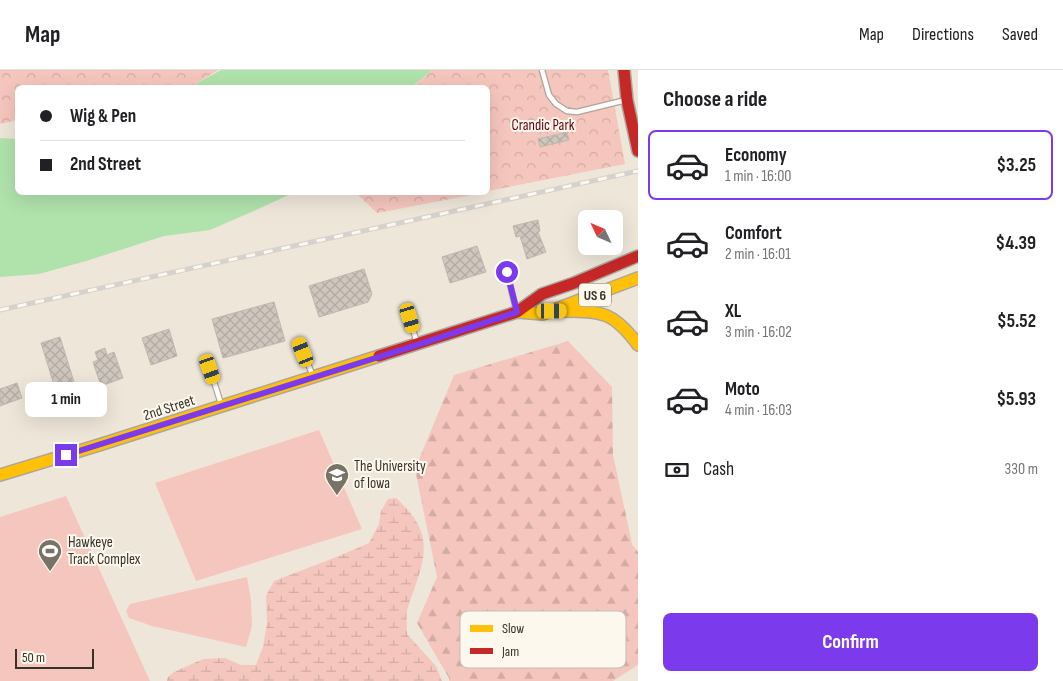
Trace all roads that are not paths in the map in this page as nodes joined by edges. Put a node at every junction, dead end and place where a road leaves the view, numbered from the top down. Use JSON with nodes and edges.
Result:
{"nodes":[{"id":1,"x":542,"y":70,"type":"edge"},
{"id":2,"x":624,"y":70,"type":"edge"},
{"id":3,"x":628,"y":100,"type":"junction"},
{"id":4,"x":638,"y":151,"type":"edge"},
{"id":5,"x":638,"y":256,"type":"edge"},
{"id":6,"x":507,"y":272,"type":"dead end"},
{"id":7,"x":638,"y":278,"type":"edge"},
{"id":8,"x":407,"y":310,"type":"dead end"},
{"id":9,"x":552,"y":311,"type":"junction"},
{"id":10,"x":517,"y":312,"type":"junction"},
{"id":11,"x":300,"y":343,"type":"dead end"},
{"id":12,"x":417,"y":345,"type":"junction"},
{"id":13,"x":638,"y":346,"type":"edge"},
{"id":14,"x":210,"y":369,"type":"dead end"},
{"id":15,"x":313,"y":378,"type":"junction"},
{"id":16,"x":222,"y":406,"type":"junction"},
{"id":17,"x":0,"y":475,"type":"edge"}],
"edges":[{"from":1,"to":3,"type":"lane"},
{"from":2,"to":3,"type":"main road"},
{"from":3,"to":4,"type":"main road"},
{"from":5,"to":10,"type":"main road","number":"US 6"},
{"from":6,"to":10,"type":"lane"},
{"from":7,"to":9,"type":"main road","number":"US 6"},
{"from":8,"to":12,"type":"lane"},
{"from":9,"to":10,"type":"main road","number":"US 6"},
{"from":9,"to":13,"type":"main road"},
{"from":10,"to":12,"type":"main road","name":"2nd Street","number":"US 6"},
{"from":11,"to":15,"type":"lane"},
{"from":12,"to":15,"type":"main road","name":"2nd Street","number":"US 6"},
{"from":14,"to":16,"type":"lane"},
{"from":15,"to":16,"type":"main road","name":"2nd Street","number":"US 6"},
{"from":16,"to":17,"type":"main road","name":"2nd Street","number":"US 6"}]}
